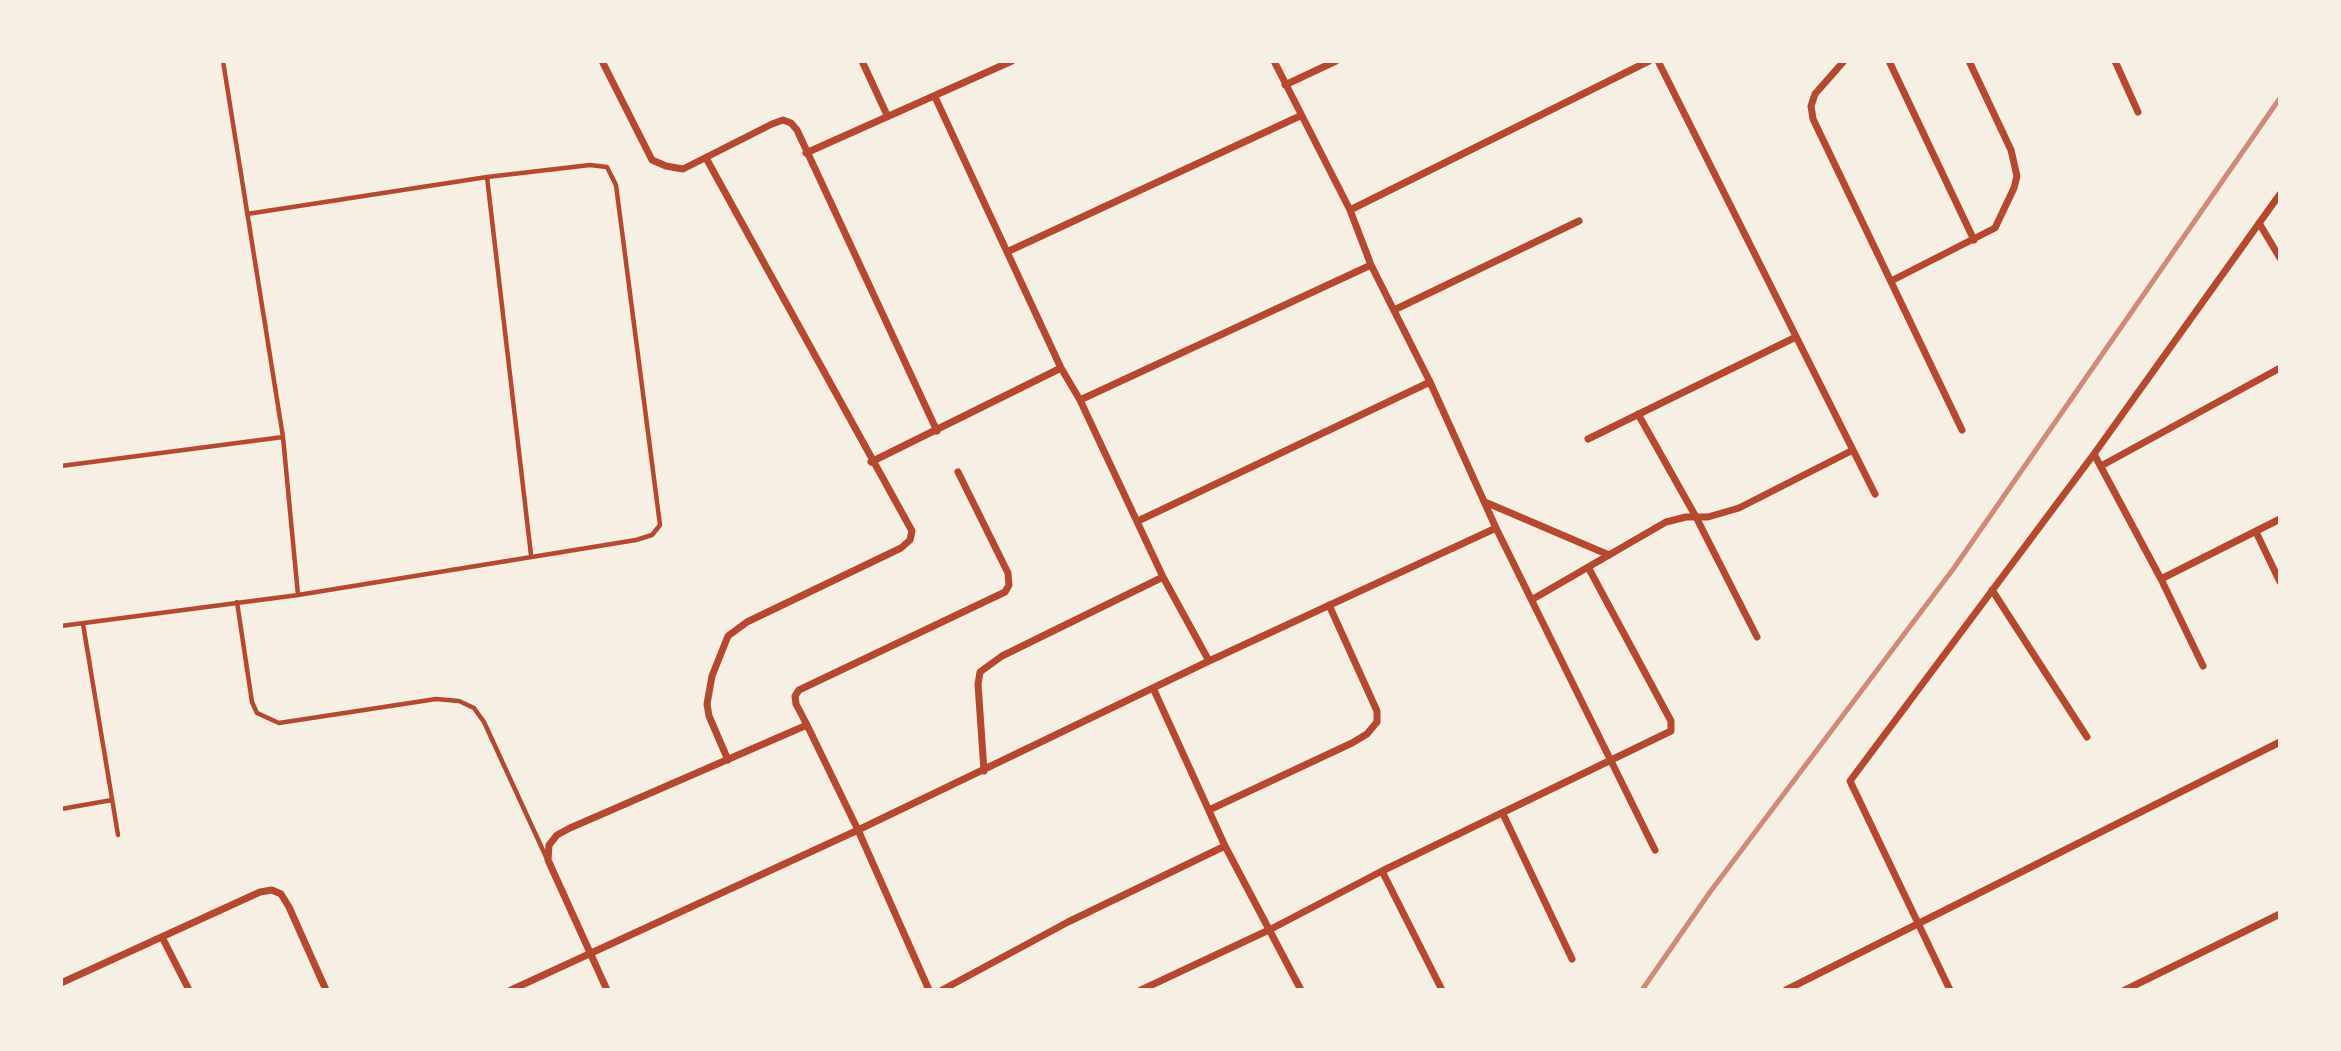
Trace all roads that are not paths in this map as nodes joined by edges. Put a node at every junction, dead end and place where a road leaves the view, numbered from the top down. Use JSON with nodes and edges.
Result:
{"nodes":[{"id":1,"x":223,"y":61,"type":"edge"},
{"id":2,"x":602,"y":61,"type":"edge"},
{"id":3,"x":862,"y":61,"type":"edge"},
{"id":4,"x":1012,"y":61,"type":"edge"},
{"id":5,"x":1274,"y":61,"type":"edge"},
{"id":6,"x":1336,"y":61,"type":"edge"},
{"id":7,"x":1648,"y":61,"type":"edge"},
{"id":8,"x":1658,"y":61,"type":"edge"},
{"id":9,"x":1844,"y":61,"type":"edge"},
{"id":10,"x":1889,"y":61,"type":"edge"},
{"id":11,"x":1969,"y":61,"type":"edge"},
{"id":12,"x":2115,"y":61,"type":"edge"},
{"id":13,"x":1285,"y":85,"type":"junction"},
{"id":14,"x":935,"y":97,"type":"junction"},
{"id":15,"x":2138,"y":112,"type":"dead end"},
{"id":16,"x":887,"y":116,"type":"junction"},
{"id":17,"x":1300,"y":116,"type":"junction"},
{"id":18,"x":806,"y":153,"type":"junction"},
{"id":19,"x":706,"y":158,"type":"junction"},
{"id":20,"x":487,"y":177,"type":"junction"},
{"id":21,"x":2280,"y":194,"type":"edge"},
{"id":22,"x":1350,"y":210,"type":"junction"},
{"id":23,"x":247,"y":214,"type":"junction"},
{"id":24,"x":1578,"y":221,"type":"dead end"},
{"id":25,"x":2259,"y":223,"type":"junction"},
{"id":26,"x":2280,"y":236,"type":"edge"},
{"id":27,"x":1974,"y":240,"type":"junction"},
{"id":28,"x":2271,"y":241,"type":"junction"},
{"id":29,"x":1009,"y":251,"type":"junction"},
{"id":30,"x":2280,"y":258,"type":"edge"},
{"id":31,"x":1371,"y":265,"type":"junction"},
{"id":32,"x":1891,"y":281,"type":"junction"},
{"id":33,"x":1394,"y":310,"type":"junction"},
{"id":34,"x":1796,"y":337,"type":"junction"},
{"id":35,"x":1061,"y":368,"type":"junction"},
{"id":36,"x":2280,"y":368,"type":"edge"},
{"id":37,"x":1430,"y":382,"type":"junction"},
{"id":38,"x":1080,"y":400,"type":"junction"},
{"id":39,"x":1638,"y":414,"type":"junction"},
{"id":40,"x":1962,"y":430,"type":"dead end"},
{"id":41,"x":937,"y":431,"type":"junction"},
{"id":42,"x":283,"y":437,"type":"junction"},
{"id":43,"x":1588,"y":439,"type":"dead end"},
{"id":44,"x":1853,"y":450,"type":"junction"},
{"id":45,"x":2094,"y":454,"type":"junction"},
{"id":46,"x":872,"y":462,"type":"junction"},
{"id":47,"x":61,"y":466,"type":"edge"},
{"id":48,"x":2101,"y":466,"type":"junction"},
{"id":49,"x":958,"y":472,"type":"dead end"},
{"id":50,"x":1875,"y":494,"type":"dead end"},
{"id":51,"x":1484,"y":502,"type":"junction"},
{"id":52,"x":1696,"y":517,"type":"junction"},
{"id":53,"x":2280,"y":519,"type":"edge"},
{"id":54,"x":1138,"y":520,"type":"junction"},
{"id":55,"x":1496,"y":528,"type":"junction"},
{"id":56,"x":2256,"y":532,"type":"junction"},
{"id":57,"x":531,"y":555,"type":"junction"},
{"id":58,"x":1609,"y":555,"type":"junction"},
{"id":59,"x":1588,"y":567,"type":"junction"},
{"id":60,"x":1163,"y":577,"type":"junction"},
{"id":61,"x":2161,"y":579,"type":"junction"},
{"id":62,"x":2280,"y":582,"type":"edge"},
{"id":63,"x":1992,"y":590,"type":"junction"},
{"id":64,"x":298,"y":595,"type":"junction"},
{"id":65,"x":1533,"y":599,"type":"junction"},
{"id":66,"x":237,"y":602,"type":"junction"},
{"id":67,"x":1329,"y":605,"type":"junction"},
{"id":68,"x":83,"y":624,"type":"junction"},
{"id":69,"x":61,"y":626,"type":"edge"},
{"id":70,"x":1757,"y":637,"type":"dead end"},
{"id":71,"x":1209,"y":661,"type":"junction"},
{"id":72,"x":2203,"y":666,"type":"dead end"},
{"id":73,"x":1154,"y":690,"type":"junction"},
{"id":74,"x":807,"y":725,"type":"junction"},
{"id":75,"x":2087,"y":737,"type":"dead end"},
{"id":76,"x":2280,"y":742,"type":"edge"},
{"id":77,"x":728,"y":760,"type":"junction"},
{"id":78,"x":1610,"y":762,"type":"junction"},
{"id":79,"x":984,"y":771,"type":"junction"},
{"id":80,"x":112,"y":800,"type":"junction"},
{"id":81,"x":61,"y":809,"type":"edge"},
{"id":82,"x":1209,"y":810,"type":"junction"},
{"id":83,"x":1503,"y":814,"type":"junction"},
{"id":84,"x":858,"y":830,"type":"junction"},
{"id":85,"x":118,"y":835,"type":"dead end"},
{"id":86,"x":1226,"y":846,"type":"junction"},
{"id":87,"x":1655,"y":850,"type":"dead end"},
{"id":88,"x":548,"y":860,"type":"junction"},
{"id":89,"x":1381,"y":871,"type":"junction"},
{"id":90,"x":2280,"y":914,"type":"edge"},
{"id":91,"x":1916,"y":924,"type":"junction"},
{"id":92,"x":1271,"y":929,"type":"junction"},
{"id":93,"x":162,"y":937,"type":"junction"},
{"id":94,"x":589,"y":953,"type":"junction"},
{"id":95,"x":1572,"y":959,"type":"dead end"},
{"id":96,"x":61,"y":983,"type":"edge"},
{"id":97,"x":189,"y":990,"type":"edge"},
{"id":98,"x":326,"y":990,"type":"edge"},
{"id":99,"x":511,"y":990,"type":"edge"},
{"id":100,"x":607,"y":990,"type":"edge"},
{"id":101,"x":929,"y":990,"type":"edge"},
{"id":102,"x":942,"y":990,"type":"edge"},
{"id":103,"x":1141,"y":990,"type":"edge"},
{"id":104,"x":1301,"y":990,"type":"edge"},
{"id":105,"x":1442,"y":990,"type":"edge"},
{"id":106,"x":1786,"y":990,"type":"edge"},
{"id":107,"x":1950,"y":990,"type":"edge"},
{"id":108,"x":2125,"y":990,"type":"edge"}],
"edges":[{"from":1,"to":23,"type":"lane"},
{"from":2,"to":19,"type":"street"},
{"from":3,"to":16,"type":"street"},
{"from":4,"to":14,"type":"street"},
{"from":5,"to":13,"type":"street"},
{"from":6,"to":13,"type":"street"},
{"from":7,"to":22,"type":"street"},
{"from":8,"to":34,"type":"street"},
{"from":9,"to":32,"type":"street"},
{"from":10,"to":27,"type":"street"},
{"from":11,"to":27,"type":"street"},
{"from":12,"to":15,"type":"street"},
{"from":13,"to":17,"type":"street"},
{"from":14,"to":16,"type":"street"},
{"from":14,"to":29,"type":"street"},
{"from":16,"to":18,"type":"street"},
{"from":17,"to":22,"type":"street"},
{"from":17,"to":29,"type":"street"},
{"from":18,"to":19,"type":"street"},
{"from":18,"to":41,"type":"street"},
{"from":19,"to":46,"type":"street"},
{"from":20,"to":23,"type":"lane"},
{"from":20,"to":57,"type":"lane"},
{"from":20,"to":57,"type":"lane"},
{"from":21,"to":25,"type":"street"},
{"from":22,"to":31,"type":"street"},
{"from":23,"to":42,"type":"lane"},
{"from":24,"to":33,"type":"street"},
{"from":25,"to":28,"type":"street"},
{"from":25,"to":45,"type":"street"},
{"from":26,"to":28,"type":"street"},
{"from":27,"to":32,"type":"street"},
{"from":28,"to":30,"type":"street"},
{"from":29,"to":35,"type":"street"},
{"from":31,"to":33,"type":"street"},
{"from":31,"to":38,"type":"street"},
{"from":32,"to":40,"type":"street"},
{"from":33,"to":37,"type":"street"},
{"from":34,"to":39,"type":"street"},
{"from":34,"to":44,"type":"street"},
{"from":35,"to":38,"type":"street"},
{"from":35,"to":41,"type":"street"},
{"from":36,"to":48,"type":"street"},
{"from":37,"to":51,"type":"street"},
{"from":37,"to":54,"type":"street"},
{"from":38,"to":54,"type":"street"},
{"from":39,"to":43,"type":"street"},
{"from":39,"to":52,"type":"street"},
{"from":41,"to":46,"type":"street"},
{"from":42,"to":47,"type":"lane"},
{"from":42,"to":64,"type":"lane"},
{"from":44,"to":50,"type":"street"},
{"from":44,"to":52,"type":"street"},
{"from":45,"to":48,"type":"street"},
{"from":45,"to":63,"type":"street"},
{"from":46,"to":77,"type":"street"},
{"from":48,"to":61,"type":"street"},
{"from":49,"to":74,"type":"street"},
{"from":51,"to":55,"type":"street"},
{"from":51,"to":58,"type":"street"},
{"from":52,"to":58,"type":"street"},
{"from":52,"to":70,"type":"street"},
{"from":53,"to":56,"type":"street"},
{"from":54,"to":60,"type":"street"},
{"from":55,"to":65,"type":"street"},
{"from":55,"to":67,"type":"street"},
{"from":56,"to":61,"type":"street"},
{"from":56,"to":62,"type":"street"},
{"from":57,"to":64,"type":"lane"},
{"from":58,"to":59,"type":"street"},
{"from":59,"to":65,"type":"street"},
{"from":59,"to":78,"type":"street"},
{"from":60,"to":71,"type":"street"},
{"from":60,"to":79,"type":"street"},
{"from":61,"to":72,"type":"street"},
{"from":63,"to":75,"type":"street"},
{"from":63,"to":91,"type":"street"},
{"from":64,"to":66,"type":"lane"},
{"from":65,"to":78,"type":"street"},
{"from":66,"to":68,"type":"lane"},
{"from":66,"to":88,"type":"lane"},
{"from":67,"to":71,"type":"street"},
{"from":67,"to":82,"type":"street"},
{"from":68,"to":69,"type":"lane"},
{"from":68,"to":80,"type":"lane"},
{"from":71,"to":73,"type":"street"},
{"from":73,"to":79,"type":"street"},
{"from":73,"to":82,"type":"street"},
{"from":74,"to":77,"type":"street"},
{"from":74,"to":84,"type":"street"},
{"from":76,"to":91,"type":"street"},
{"from":77,"to":88,"type":"street"},
{"from":78,"to":83,"type":"street"},
{"from":78,"to":87,"type":"street"},
{"from":79,"to":84,"type":"street"},
{"from":80,"to":81,"type":"lane"},
{"from":80,"to":85,"type":"lane"},
{"from":82,"to":86,"type":"street"},
{"from":83,"to":89,"type":"street"},
{"from":83,"to":95,"type":"street"},
{"from":84,"to":94,"type":"street"},
{"from":84,"to":101,"type":"street"},
{"from":86,"to":92,"type":"street"},
{"from":86,"to":102,"type":"street"},
{"from":88,"to":94,"type":"street"},
{"from":89,"to":92,"type":"street"},
{"from":89,"to":105,"type":"street"},
{"from":90,"to":108,"type":"street"},
{"from":91,"to":106,"type":"street"},
{"from":91,"to":107,"type":"street"},
{"from":92,"to":103,"type":"street"},
{"from":92,"to":104,"type":"street"},
{"from":93,"to":96,"type":"street"},
{"from":93,"to":97,"type":"street"},
{"from":93,"to":98,"type":"street"},
{"from":94,"to":99,"type":"street"},
{"from":94,"to":100,"type":"street"}]}
